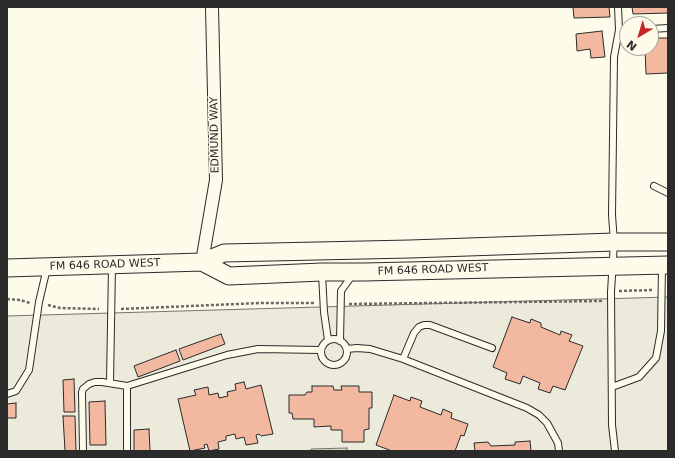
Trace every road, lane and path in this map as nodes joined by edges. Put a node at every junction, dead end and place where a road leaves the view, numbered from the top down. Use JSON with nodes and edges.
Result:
{"nodes":[{"id":1,"x":212,"y":7,"type":"edge"},
{"id":2,"x":618,"y":7,"type":"edge"},
{"id":3,"x":619,"y":30,"type":"joint"},
{"id":4,"x":654,"y":186,"type":"dead end"},
{"id":5,"x":668,"y":193,"type":"edge"},
{"id":6,"x":614,"y":242,"type":"junction"},
{"id":7,"x":668,"y":242,"type":"edge"},
{"id":8,"x":410,"y":249,"type":"junction"},
{"id":9,"x":202,"y":262,"type":"junction"},
{"id":10,"x":112,"y":265,"type":"junction"},
{"id":11,"x":612,"y":265,"type":"junction"},
{"id":12,"x":665,"y":265,"type":"edge"},
{"id":13,"x":47,"y":267,"type":"junction"},
{"id":14,"x":7,"y":268,"type":"edge"},
{"id":15,"x":322,"y":272,"type":"junction"},
{"id":16,"x":364,"y":272,"type":"junction"},
{"id":17,"x":662,"y":290,"type":"junction"},
{"id":18,"x":611,"y":292,"type":"junction"},
{"id":19,"x":7,"y":299,"type":"edge"},
{"id":20,"x":611,"y":300,"type":"junction"},
{"id":21,"x":39,"y":302,"type":"junction"},
{"id":22,"x":323,"y":304,"type":"junction"},
{"id":23,"x":341,"y":304,"type":"junction"},
{"id":24,"x":99,"y":309,"type":"dead end"},
{"id":25,"x":121,"y":309,"type":"dead end"},
{"id":26,"x":328,"y":340,"type":"junction"},
{"id":27,"x":340,"y":340,"type":"junction"},
{"id":28,"x":492,"y":348,"type":"dead end"},
{"id":29,"x":347,"y":349,"type":"junction"},
{"id":30,"x":321,"y":350,"type":"junction"},
{"id":31,"x":403,"y":359,"type":"junction"},
{"id":32,"x":110,"y":383,"type":"junction"},
{"id":33,"x":127,"y":386,"type":"junction"},
{"id":34,"x":612,"y":387,"type":"junction"},
{"id":35,"x":7,"y":394,"type":"edge"},
{"id":36,"x":83,"y":451,"type":"edge"},
{"id":37,"x":127,"y":451,"type":"edge"},
{"id":38,"x":559,"y":451,"type":"edge"},
{"id":39,"x":615,"y":451,"type":"edge"}],
"edges":[{"from":1,"to":9,"type":"street","name":"EDMUND WAY"},
{"from":2,"to":3,"type":"lane"},
{"from":3,"to":6,"type":"lane"},
{"from":4,"to":5,"type":"lane"},
{"from":6,"to":7,"type":"main road","name":"FM 646 ROAD WEST"},
{"from":6,"to":8,"type":"main road","name":"FM 646 ROAD WEST"},
{"from":6,"to":11,"type":"lane"},
{"from":8,"to":9,"type":"main road","name":"FM 646 ROAD WEST"},
{"from":8,"to":15,"type":"main road"},
{"from":9,"to":10,"type":"main road","name":"FM 646 ROAD WEST"},
{"from":9,"to":15,"type":"main road","name":"FM 646 ROAD WEST"},
{"from":10,"to":13,"type":"main road","name":"FM 646 ROAD WEST"},
{"from":10,"to":32,"type":"lane"},
{"from":11,"to":12,"type":"main road","name":"FM 646 ROAD WEST"},
{"from":11,"to":16,"type":"main road","name":"FM 646 ROAD WEST"},
{"from":11,"to":18,"type":"lane"},
{"from":12,"to":17,"type":"lane"},
{"from":13,"to":14,"type":"main road","name":"FM 646 ROAD WEST"},
{"from":13,"to":21,"type":"lane"},
{"from":15,"to":16,"type":"main road","name":"FM 646 ROAD WEST"},
{"from":15,"to":22,"type":"lane"},
{"from":16,"to":23,"type":"lane"},
{"from":17,"to":18,"type":"path"},
{"from":17,"to":34,"type":"lane"},
{"from":18,"to":20,"type":"lane"},
{"from":19,"to":21,"type":"path"},
{"from":20,"to":23,"type":"path"},
{"from":20,"to":34,"type":"lane"},
{"from":21,"to":24,"type":"path"},
{"from":21,"to":35,"type":"lane"},
{"from":22,"to":25,"type":"path"},
{"from":22,"to":26,"type":"lane"},
{"from":23,"to":27,"type":"lane"},
{"from":26,"to":27,"type":"lane"},
{"from":26,"to":30,"type":"lane"},
{"from":27,"to":29,"type":"lane"},
{"from":28,"to":31,"type":"lane"},
{"from":29,"to":30,"type":"lane"},
{"from":29,"to":31,"type":"lane"},
{"from":30,"to":33,"type":"lane"},
{"from":31,"to":38,"type":"lane"},
{"from":32,"to":33,"type":"lane"},
{"from":32,"to":36,"type":"lane"},
{"from":33,"to":37,"type":"lane"},
{"from":34,"to":39,"type":"lane"}]}
